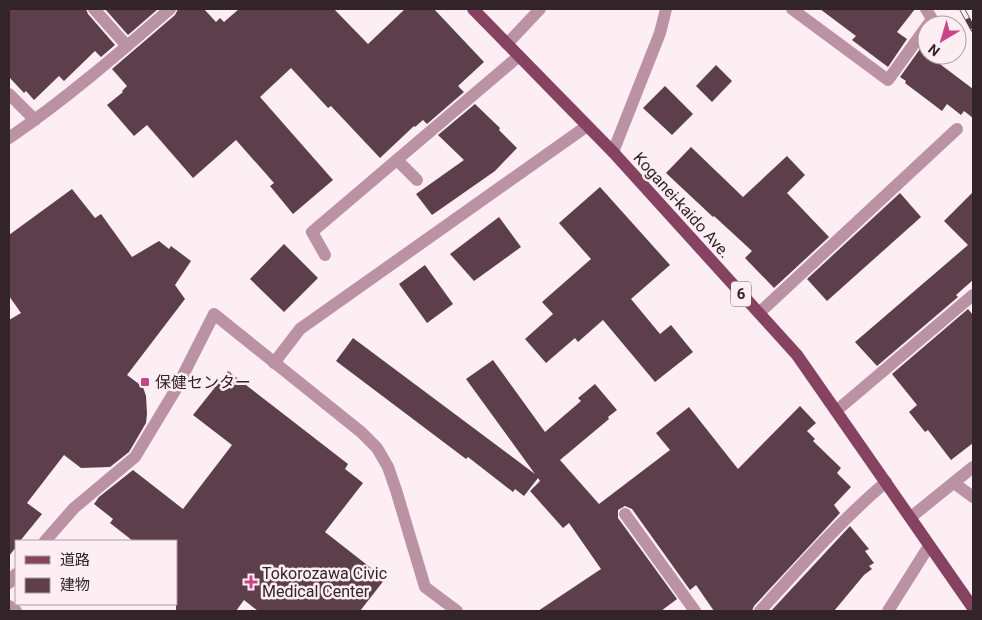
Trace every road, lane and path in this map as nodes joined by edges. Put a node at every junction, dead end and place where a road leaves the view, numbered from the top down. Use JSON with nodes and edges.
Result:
{"nodes":[{"id":1,"x":94,"y":9,"type":"edge"},
{"id":2,"x":170,"y":9,"type":"edge"},
{"id":3,"x":473,"y":9,"type":"edge"},
{"id":4,"x":540,"y":9,"type":"edge"},
{"id":5,"x":666,"y":9,"type":"edge"},
{"id":6,"x":792,"y":9,"type":"edge"},
{"id":7,"x":917,"y":39,"type":"edge"},
{"id":8,"x":507,"y":44,"type":"junction"},
{"id":9,"x":127,"y":46,"type":"junction"},
{"id":10,"x":519,"y":56,"type":"junction"},
{"id":11,"x":9,"y":94,"type":"edge"},
{"id":12,"x":35,"y":120,"type":"junction"},
{"id":13,"x":587,"y":126,"type":"junction"},
{"id":14,"x":957,"y":130,"type":"dead end"},
{"id":15,"x":9,"y":138,"type":"edge"},
{"id":16,"x":612,"y":152,"type":"junction"},
{"id":17,"x":397,"y":160,"type":"junction"},
{"id":18,"x":417,"y":180,"type":"dead end"},
{"id":19,"x":325,"y":255,"type":"dead end"},
{"id":20,"x":973,"y":295,"type":"edge"},
{"id":21,"x":759,"y":313,"type":"junction"},
{"id":22,"x":274,"y":362,"type":"junction"},
{"id":23,"x":836,"y":411,"type":"junction"},
{"id":24,"x":973,"y":467,"type":"edge"},
{"id":25,"x":886,"y":482,"type":"junction"},
{"id":26,"x":954,"y":483,"type":"junction"},
{"id":27,"x":973,"y":498,"type":"edge"},
{"id":28,"x":625,"y":514,"type":"dead end"},
{"id":29,"x":911,"y":517,"type":"junction"},
{"id":30,"x":46,"y":540,"type":"edge"},
{"id":31,"x":929,"y":546,"type":"junction"},
{"id":32,"x":9,"y":606,"type":"edge"},
{"id":33,"x":441,"y":606,"type":"edge"},
{"id":34,"x":973,"y":608,"type":"edge"},
{"id":35,"x":16,"y":611,"type":"edge"},
{"id":36,"x":457,"y":611,"type":"edge"},
{"id":37,"x":694,"y":611,"type":"edge"},
{"id":38,"x":760,"y":611,"type":"edge"},
{"id":39,"x":888,"y":611,"type":"edge"}],
"edges":[{"from":1,"to":9,"type":"street"},
{"from":2,"to":9,"type":"street"},
{"from":3,"to":8,"type":"main road","name":"Koganei-kaido Ave.","number":"6"},
{"from":4,"to":8,"type":"street"},
{"from":5,"to":16,"type":"street"},
{"from":6,"to":7,"type":"street"},
{"from":8,"to":10,"type":"main road","name":"Koganei-kaido Ave.","number":"6"},
{"from":9,"to":12,"type":"street"},
{"from":10,"to":13,"type":"main road","name":"Koganei-kaido Ave.","number":"6"},
{"from":10,"to":17,"type":"street"},
{"from":11,"to":12,"type":"street"},
{"from":12,"to":15,"type":"street"},
{"from":13,"to":16,"type":"main road","name":"Koganei-kaido Ave.","number":"6"},
{"from":13,"to":22,"type":"street"},
{"from":14,"to":21,"type":"street"},
{"from":16,"to":21,"type":"main road","name":"Koganei-kaido Ave.","number":"6"},
{"from":17,"to":18,"type":"street"},
{"from":17,"to":19,"type":"street"},
{"from":20,"to":23,"type":"street"},
{"from":21,"to":23,"type":"main road","name":"Koganei-kaido Ave.","number":"6"},
{"from":22,"to":30,"type":"street"},
{"from":22,"to":33,"type":"street"},
{"from":23,"to":25,"type":"main road","name":"Koganei-kaido Ave.","number":"6"},
{"from":24,"to":26,"type":"street"},
{"from":25,"to":29,"type":"main road","name":"Koganei-kaido Ave.","number":"6"},
{"from":25,"to":38,"type":"street"},
{"from":26,"to":27,"type":"street"},
{"from":26,"to":29,"type":"street"},
{"from":28,"to":37,"type":"street"},
{"from":29,"to":31,"type":"main road","name":"Koganei-kaido Ave.","number":"6"},
{"from":31,"to":34,"type":"main road","name":"Koganei-kaido Ave.","number":"6"},
{"from":31,"to":39,"type":"street"},
{"from":32,"to":35,"type":"street"},
{"from":33,"to":36,"type":"street"}]}
